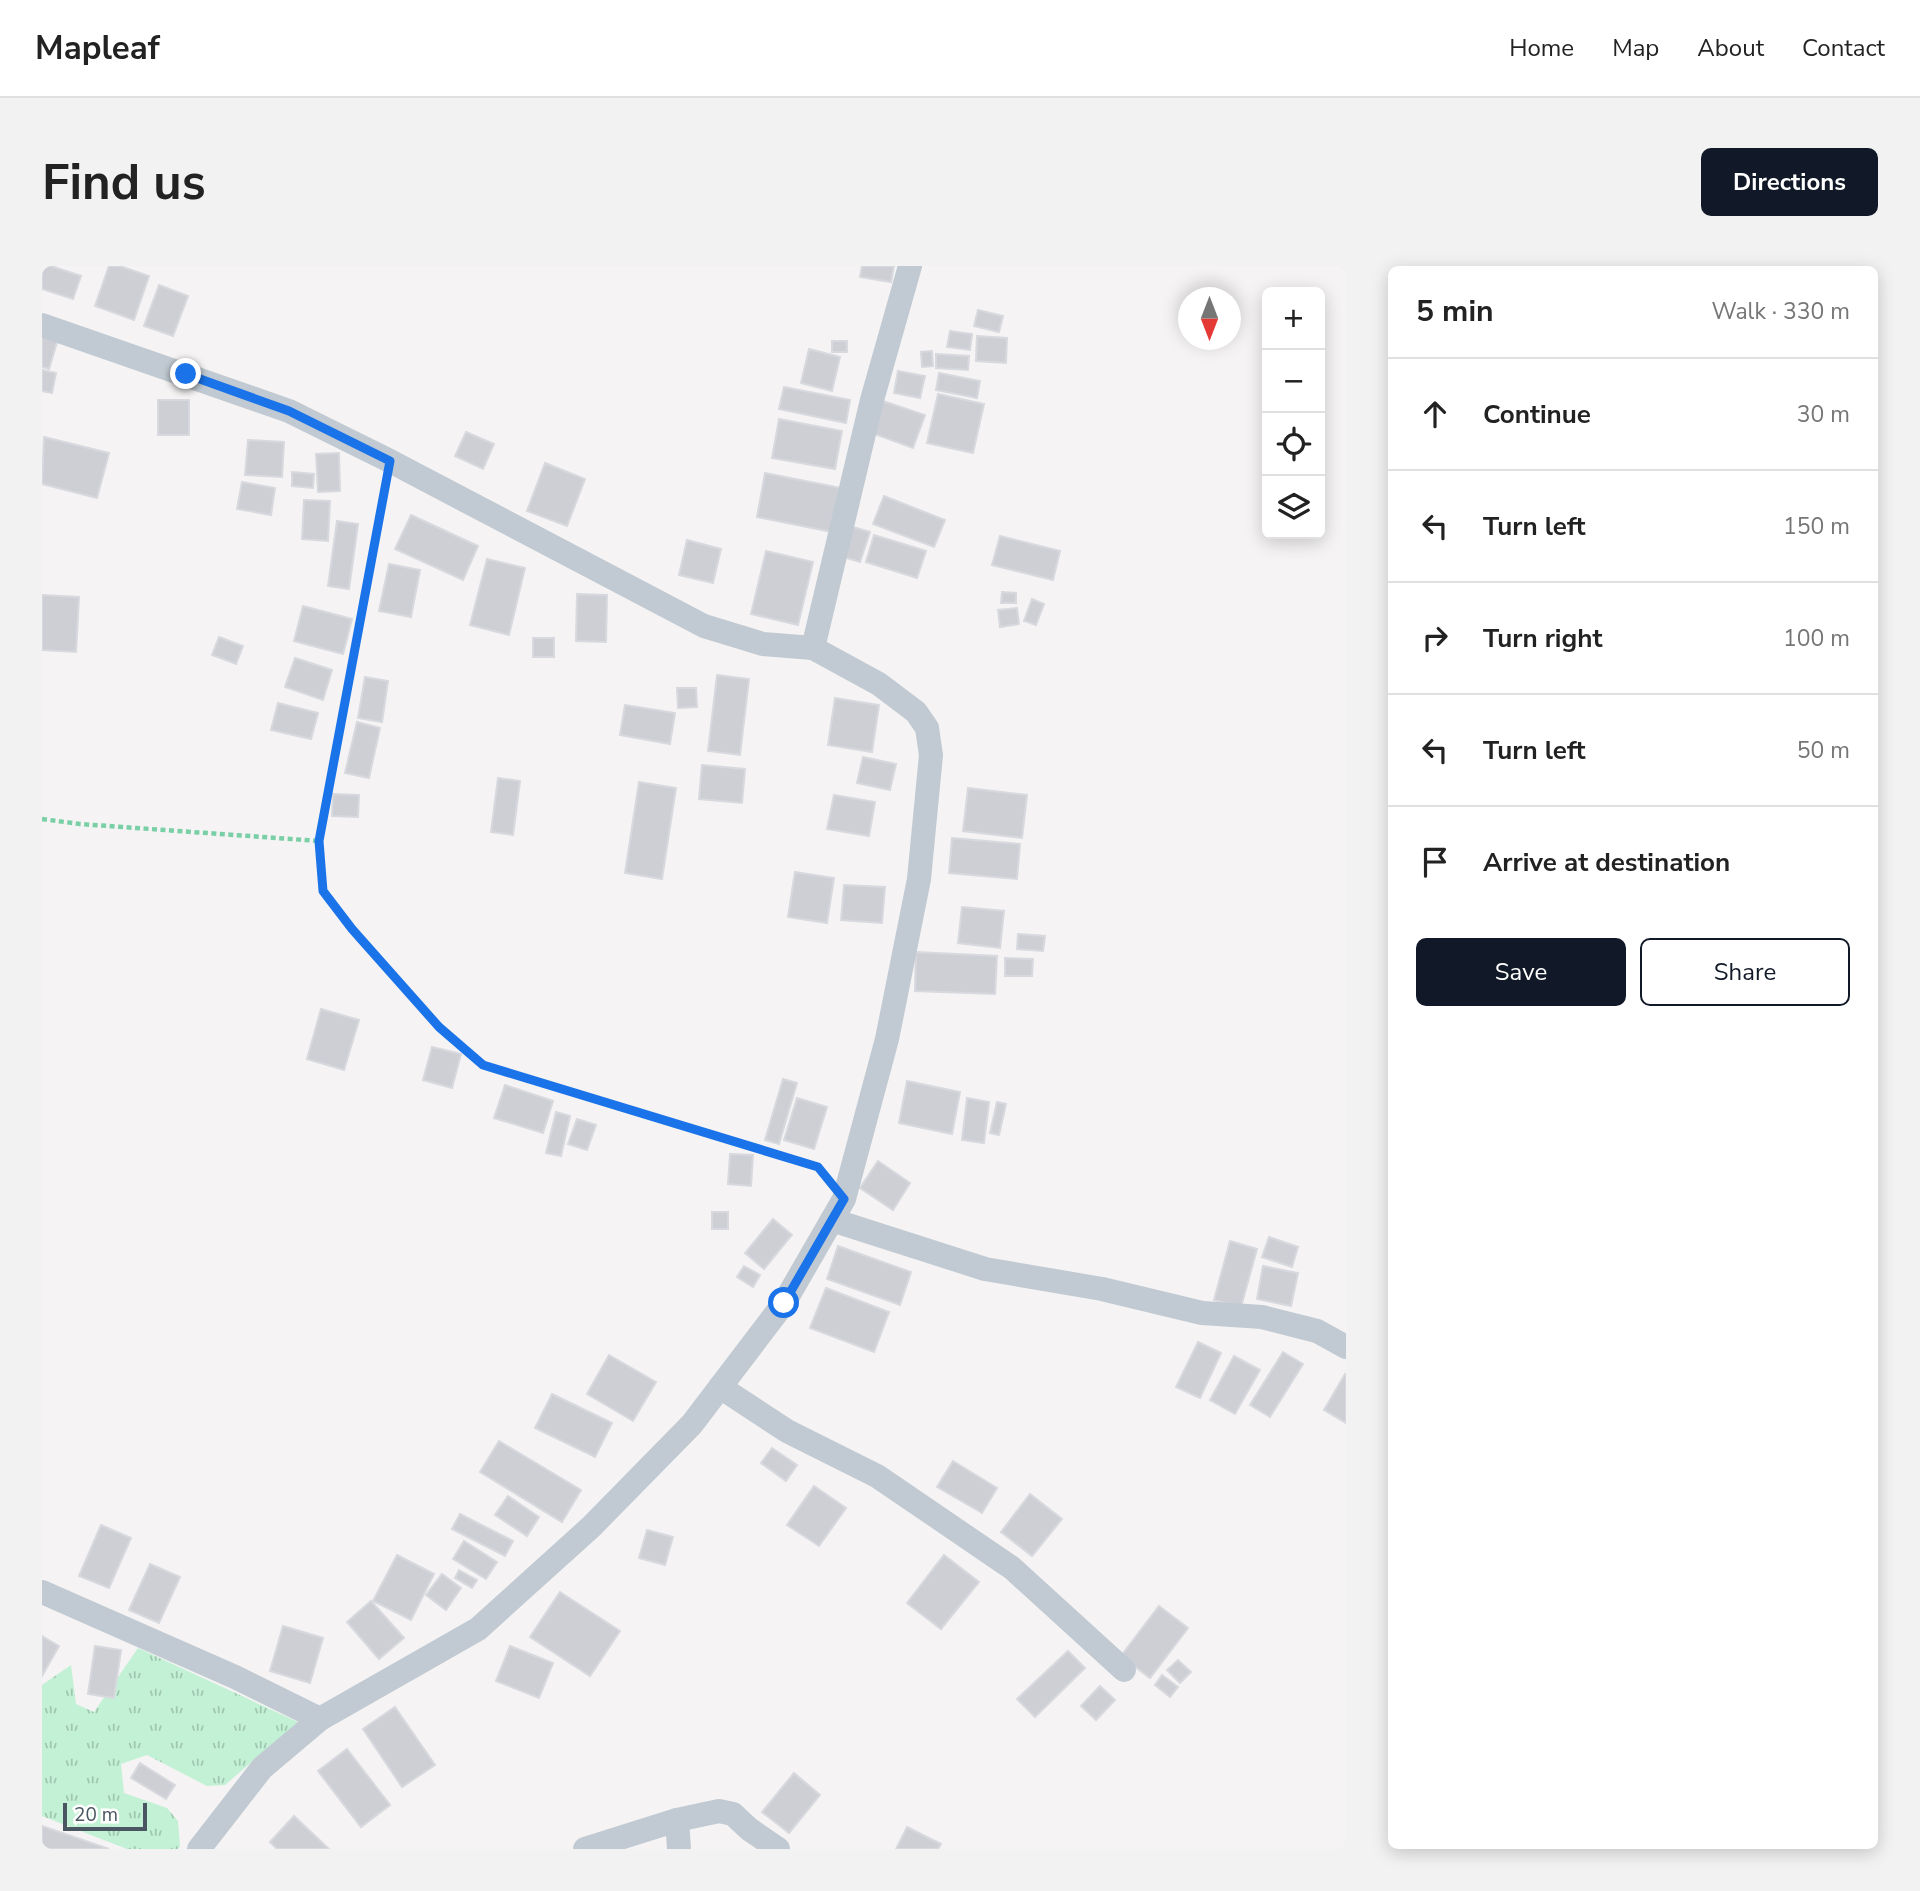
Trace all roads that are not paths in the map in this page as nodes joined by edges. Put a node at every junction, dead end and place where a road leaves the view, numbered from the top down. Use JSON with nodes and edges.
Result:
{"nodes":[{"id":1,"x":910,"y":266,"type":"edge"},
{"id":2,"x":42,"y":325,"type":"edge"},
{"id":3,"x":813,"y":648,"type":"junction"},
{"id":4,"x":838,"y":1210,"type":"junction"},
{"id":5,"x":1346,"y":1347,"type":"edge"},
{"id":6,"x":720,"y":1387,"type":"junction"},
{"id":7,"x":42,"y":1592,"type":"edge"},
{"id":8,"x":1124,"y":1670,"type":"dead end"},
{"id":9,"x":320,"y":1718,"type":"junction"},
{"id":10,"x":677,"y":1820,"type":"junction"},
{"id":11,"x":200,"y":1849,"type":"edge"},
{"id":12,"x":585,"y":1849,"type":"edge"},
{"id":13,"x":679,"y":1849,"type":"edge"},
{"id":14,"x":778,"y":1849,"type":"edge"}],
"edges":[{"from":1,"to":3,"type":"street"},
{"from":2,"to":3,"type":"street"},
{"from":3,"to":4,"type":"street"},
{"from":4,"to":5,"type":"street"},
{"from":4,"to":6,"type":"street"},
{"from":6,"to":8,"type":"street"},
{"from":6,"to":9,"type":"street"},
{"from":7,"to":9,"type":"street"},
{"from":9,"to":11,"type":"street"},
{"from":10,"to":12,"type":"street"},
{"from":10,"to":13,"type":"street"},
{"from":10,"to":14,"type":"street"}]}
